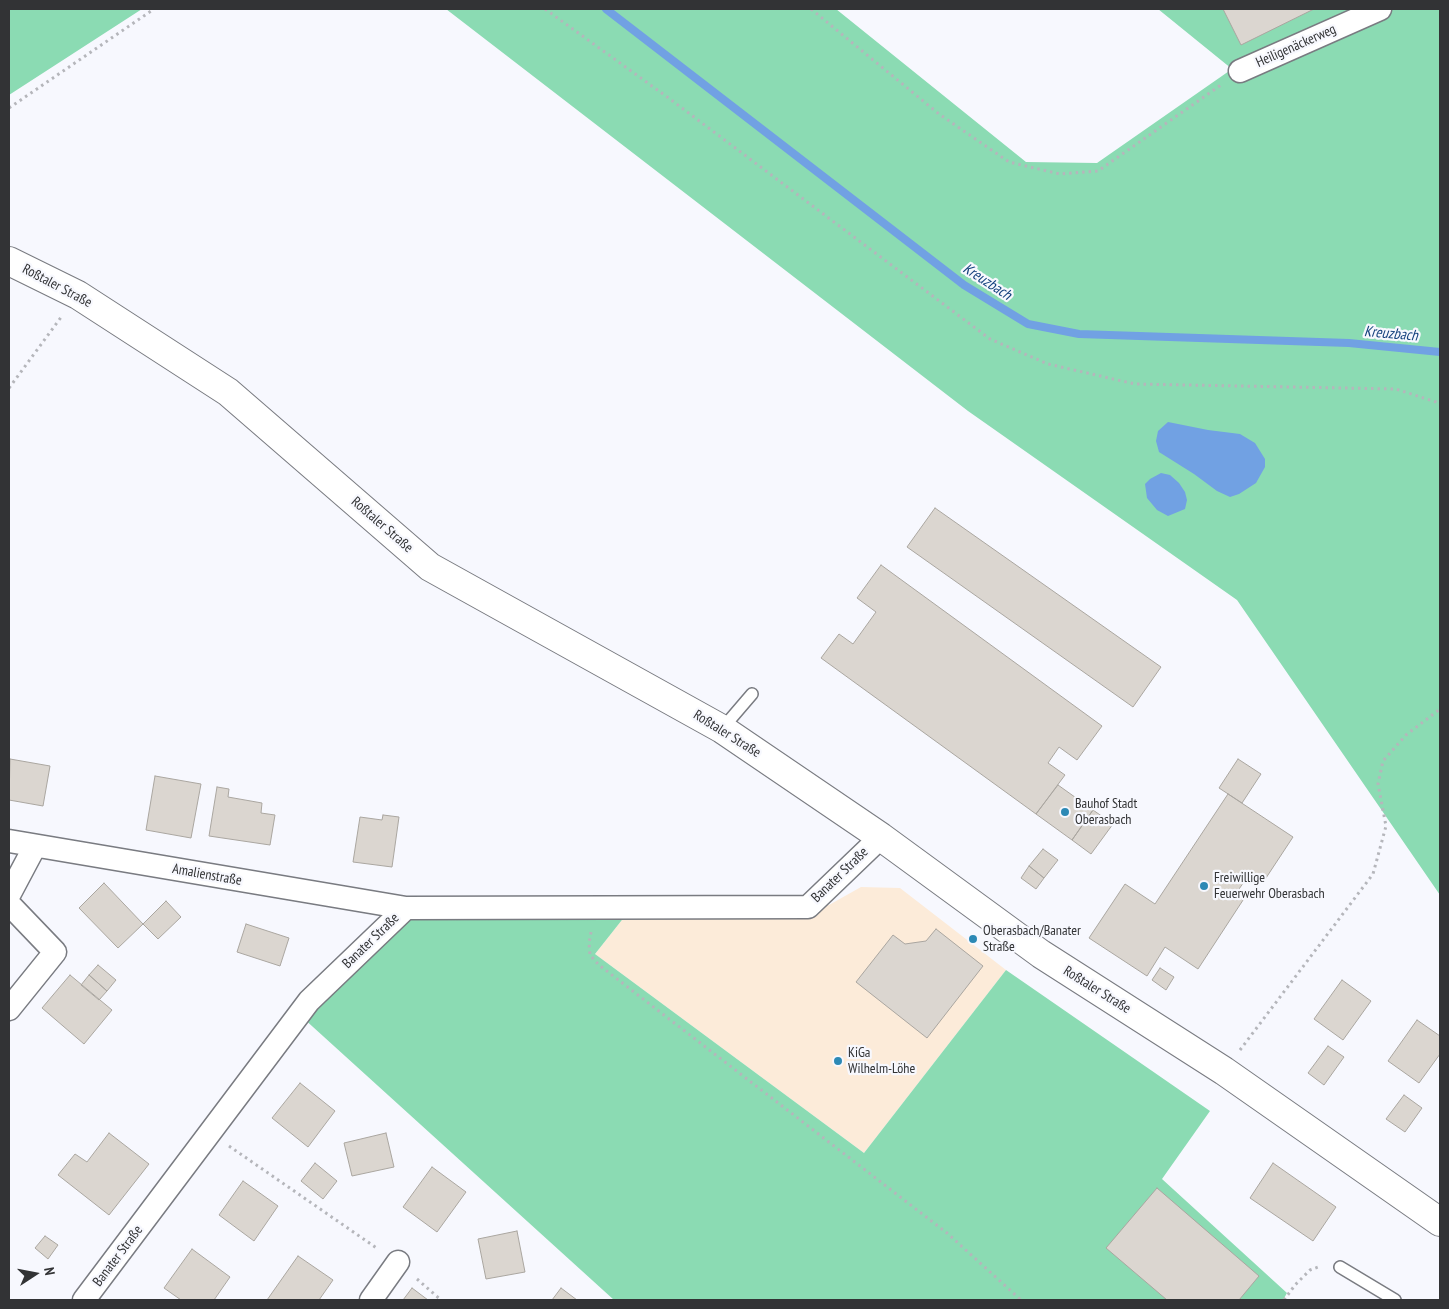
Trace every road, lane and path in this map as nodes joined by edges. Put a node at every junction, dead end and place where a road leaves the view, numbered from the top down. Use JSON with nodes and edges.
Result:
{"nodes":[{"id":1,"x":154,"y":9,"type":"edge"},
{"id":2,"x":545,"y":9,"type":"edge"},
{"id":3,"x":811,"y":9,"type":"edge"},
{"id":4,"x":1380,"y":9,"type":"edge"},
{"id":5,"x":1240,"y":71,"type":"joint"},
{"id":6,"x":9,"y":108,"type":"edge"},
{"id":7,"x":9,"y":261,"type":"edge"},
{"id":8,"x":78,"y":295,"type":"junction"},
{"id":9,"x":9,"y":388,"type":"edge"},
{"id":10,"x":1440,"y":405,"type":"edge"},
{"id":11,"x":752,"y":694,"type":"dead end"},
{"id":12,"x":1440,"y":709,"type":"edge"},
{"id":13,"x":722,"y":729,"type":"junction"},
{"id":14,"x":881,"y":837,"type":"junction"},
{"id":15,"x":9,"y":841,"type":"edge"},
{"id":16,"x":35,"y":846,"type":"junction"},
{"id":17,"x":9,"y":895,"type":"edge"},
{"id":18,"x":9,"y":904,"type":"edge"},
{"id":19,"x":597,"y":907,"type":"junction"},
{"id":20,"x":406,"y":908,"type":"junction"},
{"id":21,"x":9,"y":1009,"type":"edge"},
{"id":22,"x":1224,"y":1071,"type":"junction"},
{"id":23,"x":210,"y":1133,"type":"junction"},
{"id":24,"x":1440,"y":1222,"type":"edge"},
{"id":25,"x":398,"y":1262,"type":"junction"},
{"id":26,"x":1340,"y":1267,"type":"joint"},
{"id":27,"x":84,"y":1300,"type":"edge"},
{"id":28,"x":371,"y":1300,"type":"edge"},
{"id":29,"x":442,"y":1300,"type":"edge"},
{"id":30,"x":1021,"y":1300,"type":"edge"},
{"id":31,"x":1284,"y":1300,"type":"edge"},
{"id":32,"x":1395,"y":1300,"type":"edge"}],
"edges":[{"from":1,"to":6,"type":"path"},
{"from":2,"to":10,"type":"path"},
{"from":3,"to":5,"type":"path"},
{"from":4,"to":5,"type":"street","name":"Heiligenäckerweg"},
{"from":7,"to":8,"type":"street","name":"Roßtaler Straße"},
{"from":8,"to":9,"type":"path"},
{"from":8,"to":13,"type":"street","name":"Roßtaler Straße"},
{"from":11,"to":13,"type":"lane"},
{"from":12,"to":22,"type":"path"},
{"from":13,"to":14,"type":"street","name":"Roßtaler Straße"},
{"from":14,"to":19,"type":"street","name":"Banater Straße"},
{"from":14,"to":22,"type":"street","name":"Roßtaler Straße"},
{"from":15,"to":16,"type":"street","name":"Amalienstraße"},
{"from":16,"to":17,"type":"street"},
{"from":16,"to":20,"type":"street","name":"Amalienstraße"},
{"from":18,"to":21,"type":"street"},
{"from":19,"to":20,"type":"street","name":"Banater Straße"},
{"from":19,"to":30,"type":"path"},
{"from":20,"to":23,"type":"street","name":"Banater Straße"},
{"from":22,"to":24,"type":"street","name":"Roßtaler Straße"},
{"from":23,"to":25,"type":"path"},
{"from":23,"to":27,"type":"street","name":"Banater Straße"},
{"from":25,"to":28,"type":"street"},
{"from":25,"to":29,"type":"path"},
{"from":26,"to":31,"type":"path"},
{"from":26,"to":32,"type":"lane"}]}
